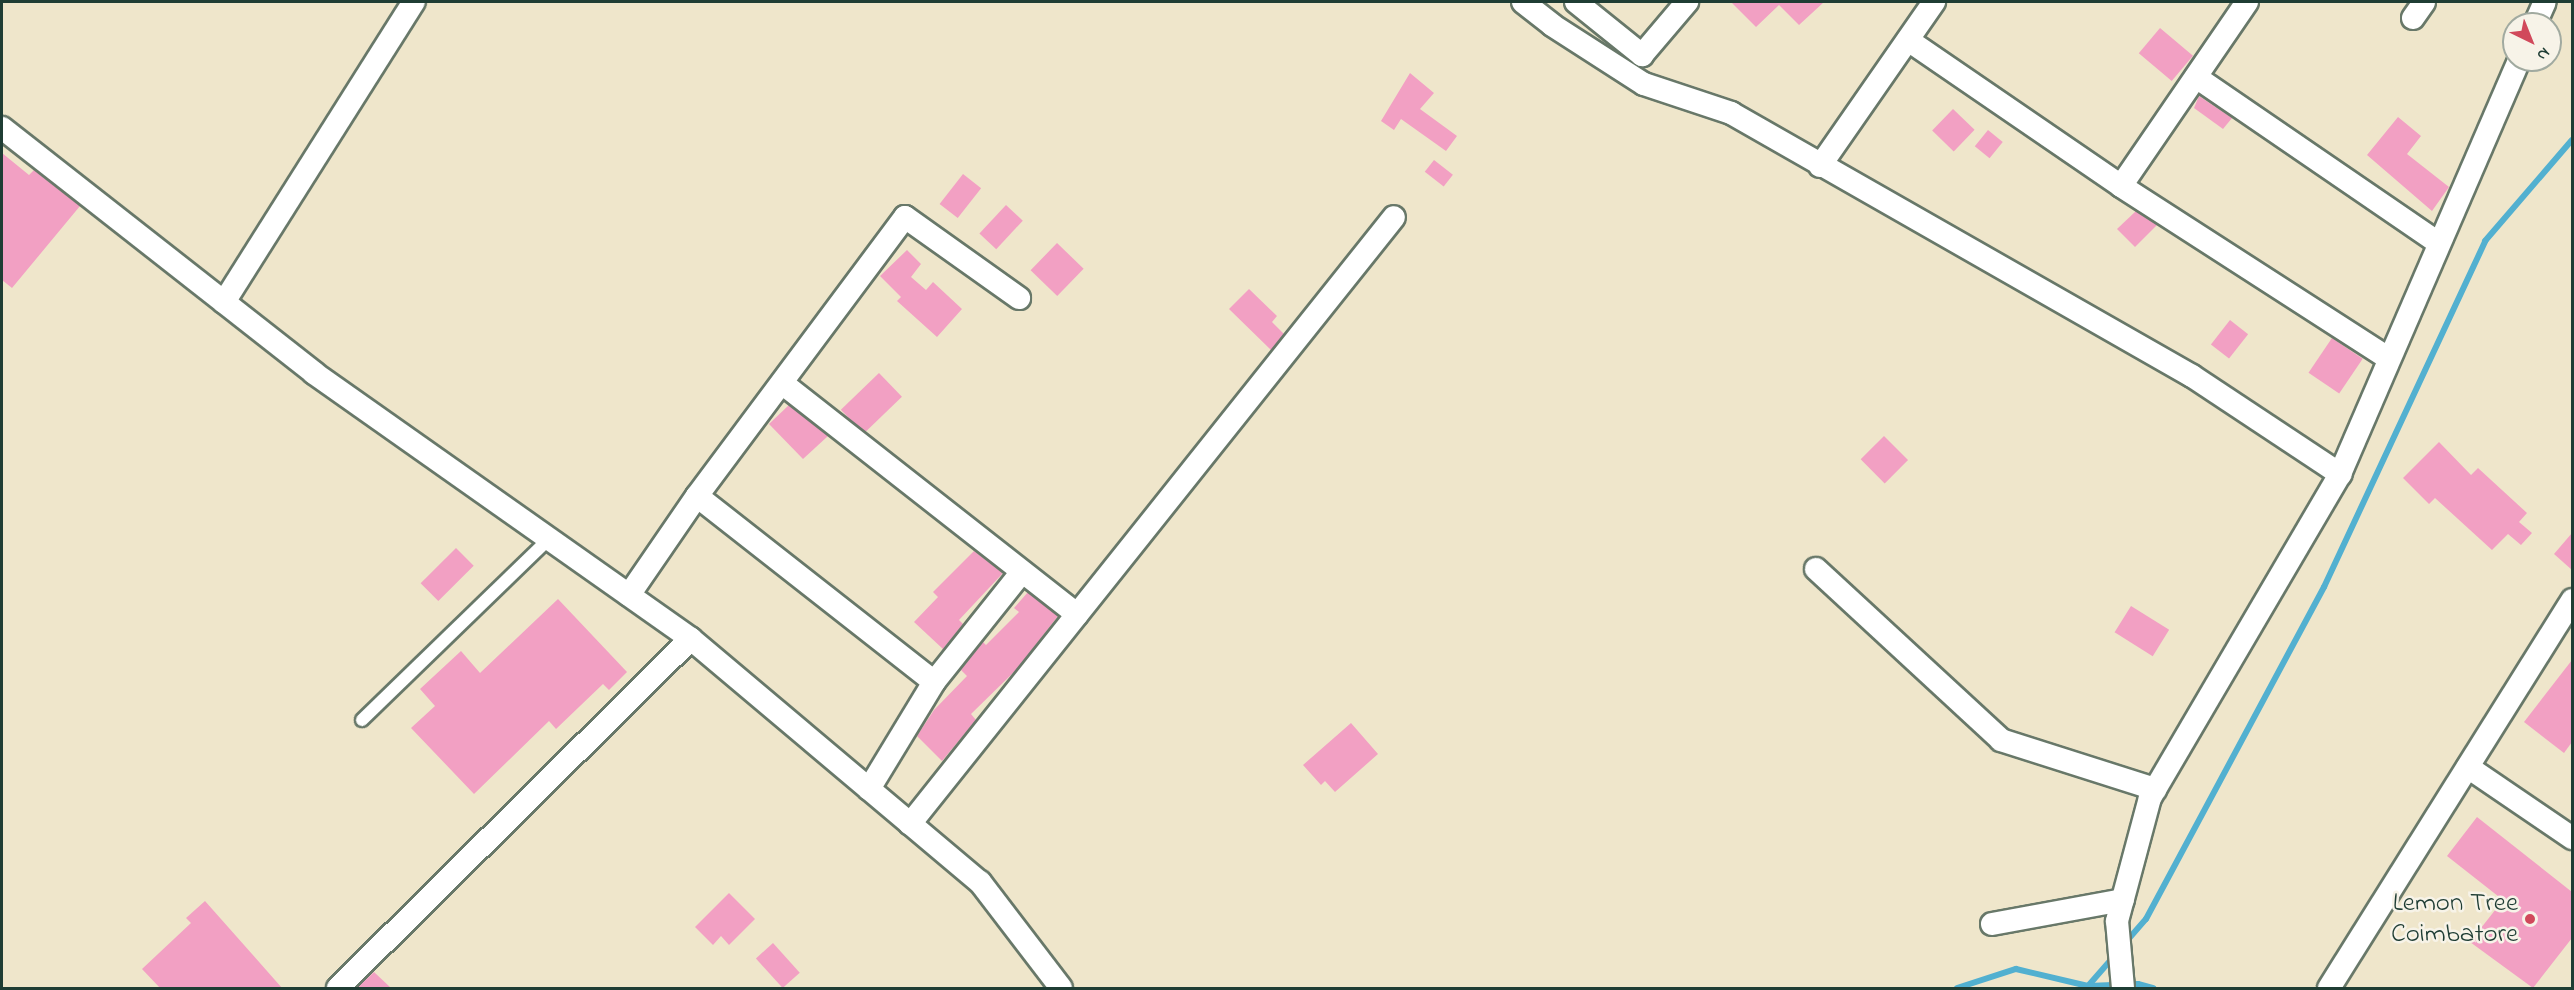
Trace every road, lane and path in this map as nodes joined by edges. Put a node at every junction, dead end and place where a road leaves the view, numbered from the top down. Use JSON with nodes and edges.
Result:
{"nodes":[{"id":1,"x":414,"y":2,"type":"edge"},
{"id":2,"x":1523,"y":2,"type":"edge"},
{"id":3,"x":1576,"y":2,"type":"edge"},
{"id":4,"x":1687,"y":2,"type":"edge"},
{"id":5,"x":1934,"y":2,"type":"edge"},
{"id":6,"x":2247,"y":2,"type":"edge"},
{"id":7,"x":1908,"y":40,"type":"junction"},
{"id":8,"x":2514,"y":72,"type":"edge"},
{"id":9,"x":2196,"y":77,"type":"junction"},
{"id":10,"x":2,"y":128,"type":"edge"},
{"id":11,"x":1820,"y":166,"type":"junction"},
{"id":12,"x":2121,"y":186,"type":"junction"},
{"id":13,"x":1394,"y":217,"type":"dead end"},
{"id":14,"x":2438,"y":243,"type":"junction"},
{"id":15,"x":1019,"y":298,"type":"dead end"},
{"id":16,"x":224,"y":302,"type":"junction"},
{"id":17,"x":2389,"y":359,"type":"junction"},
{"id":18,"x":782,"y":383,"type":"junction"},
{"id":19,"x":2340,"y":474,"type":"junction"},
{"id":20,"x":697,"y":496,"type":"junction"},
{"id":21,"x":549,"y":539,"type":"junction"},
{"id":22,"x":1816,"y":569,"type":"dead end"},
{"id":23,"x":1021,"y":573,"type":"junction"},
{"id":24,"x":629,"y":595,"type":"junction"},
{"id":25,"x":2572,"y":600,"type":"edge"},
{"id":26,"x":1077,"y":614,"type":"junction"},
{"id":27,"x":691,"y":639,"type":"junction"},
{"id":28,"x":934,"y":682,"type":"junction"},
{"id":29,"x":362,"y":720,"type":"dead end"},
{"id":30,"x":2468,"y":767,"type":"junction"},
{"id":31,"x":869,"y":789,"type":"junction"},
{"id":32,"x":2155,"y":789,"type":"junction"},
{"id":33,"x":910,"y":824,"type":"junction"},
{"id":34,"x":2572,"y":838,"type":"edge"},
{"id":35,"x":2120,"y":911,"type":"junction"},
{"id":36,"x":1992,"y":924,"type":"dead end"},
{"id":37,"x":338,"y":988,"type":"edge"},
{"id":38,"x":1061,"y":988,"type":"edge"},
{"id":39,"x":2123,"y":988,"type":"edge"},
{"id":40,"x":2329,"y":988,"type":"edge"}],
"edges":[{"from":1,"to":16,"type":"street"},
{"from":2,"to":11,"type":"street"},
{"from":3,"to":4,"type":"street"},
{"from":5,"to":7,"type":"street"},
{"from":6,"to":9,"type":"street"},
{"from":7,"to":11,"type":"street"},
{"from":7,"to":12,"type":"street"},
{"from":8,"to":14,"type":"street"},
{"from":9,"to":12,"type":"street"},
{"from":9,"to":14,"type":"street"},
{"from":10,"to":16,"type":"street"},
{"from":11,"to":19,"type":"street"},
{"from":12,"to":17,"type":"street"},
{"from":13,"to":26,"type":"street"},
{"from":14,"to":17,"type":"street"},
{"from":15,"to":18,"type":"street"},
{"from":16,"to":21,"type":"street"},
{"from":17,"to":19,"type":"street"},
{"from":18,"to":20,"type":"street"},
{"from":18,"to":23,"type":"street"},
{"from":19,"to":32,"type":"street"},
{"from":20,"to":24,"type":"street"},
{"from":20,"to":28,"type":"street"},
{"from":21,"to":24,"type":"street"},
{"from":21,"to":29,"type":"lane"},
{"from":22,"to":32,"type":"street"},
{"from":23,"to":26,"type":"street"},
{"from":23,"to":28,"type":"street"},
{"from":24,"to":27,"type":"street"},
{"from":25,"to":30,"type":"street"},
{"from":26,"to":33,"type":"street"},
{"from":27,"to":31,"type":"street"},
{"from":27,"to":37,"type":"street"},
{"from":28,"to":31,"type":"street"},
{"from":30,"to":34,"type":"street"},
{"from":30,"to":40,"type":"street"},
{"from":31,"to":33,"type":"street"},
{"from":32,"to":35,"type":"street"},
{"from":33,"to":38,"type":"street"},
{"from":35,"to":36,"type":"street"},
{"from":35,"to":39,"type":"street"}]}
